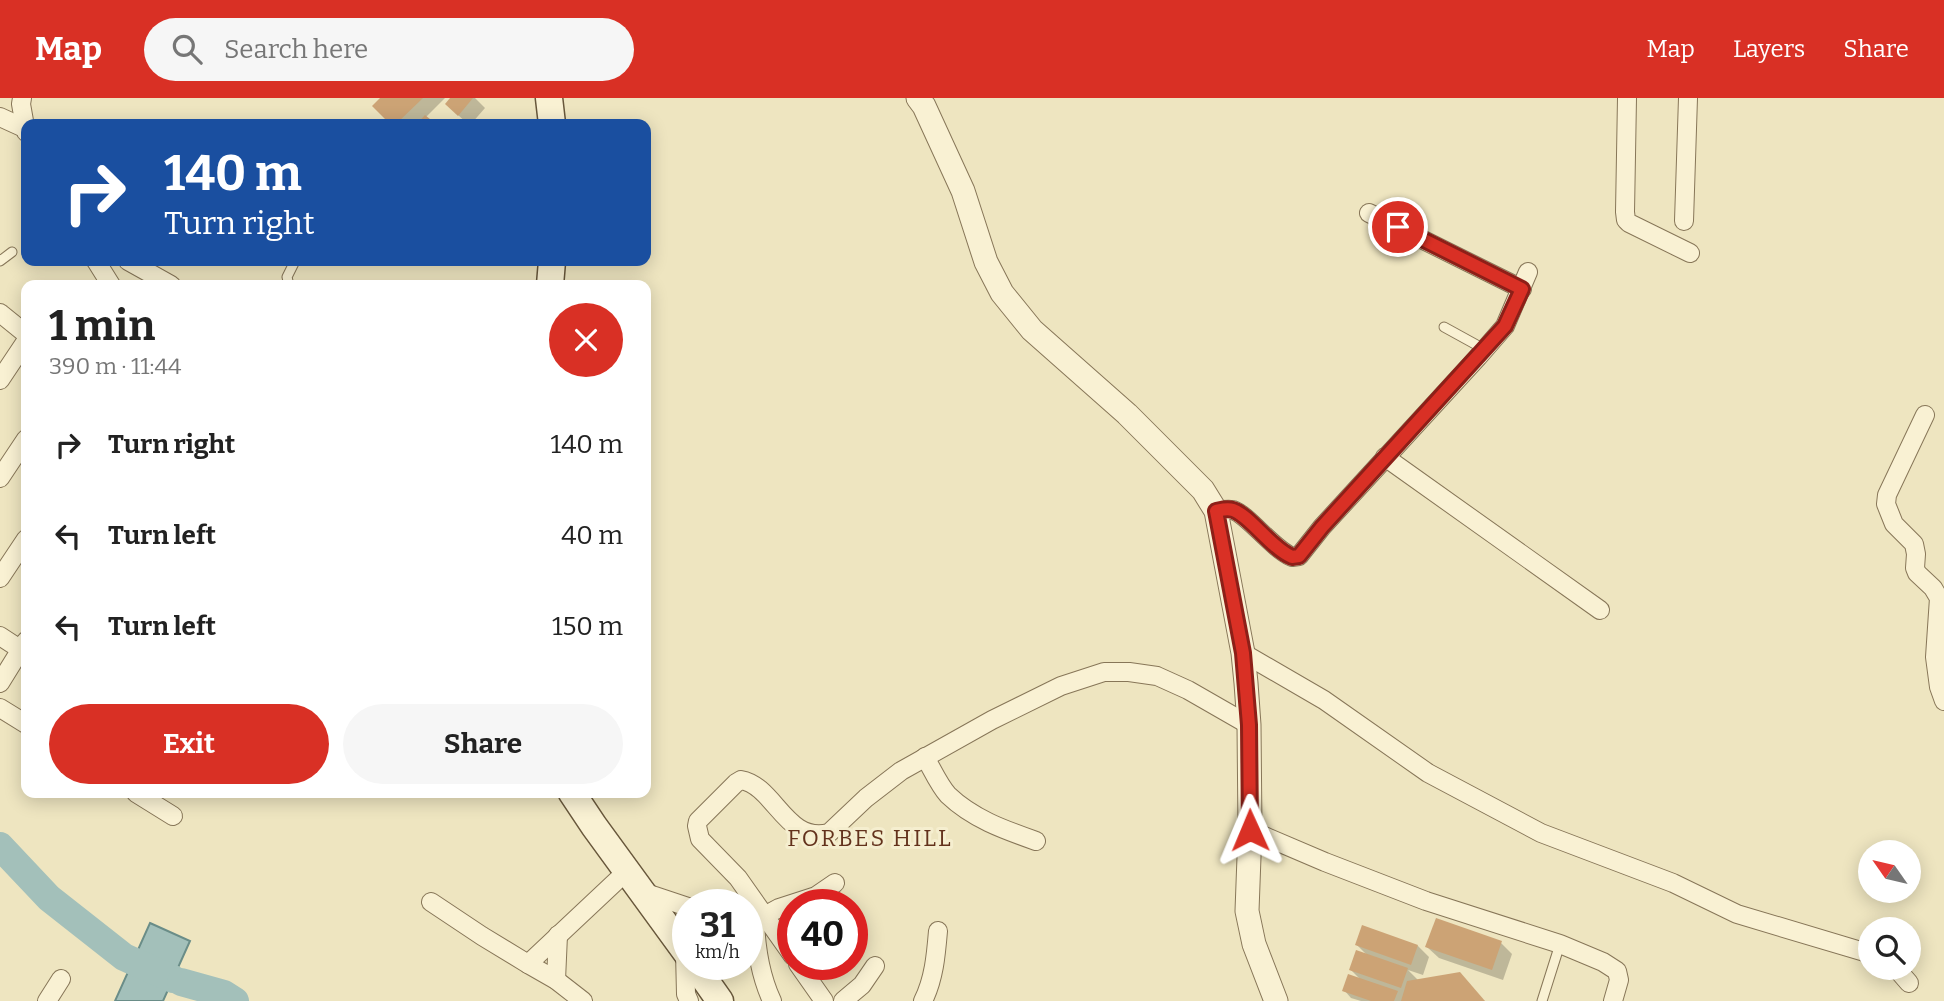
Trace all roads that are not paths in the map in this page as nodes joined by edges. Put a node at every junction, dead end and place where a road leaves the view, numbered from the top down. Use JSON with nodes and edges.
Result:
{"nodes":[{"id":1,"x":22,"y":98,"type":"edge"},
{"id":2,"x":549,"y":98,"type":"edge"},
{"id":3,"x":918,"y":98,"type":"edge"},
{"id":4,"x":1627,"y":98,"type":"edge"},
{"id":5,"x":1688,"y":98,"type":"edge"},
{"id":6,"x":0,"y":117,"type":"edge"},
{"id":7,"x":23,"y":119,"type":"edge"},
{"id":8,"x":551,"y":119,"type":"edge"},
{"id":9,"x":21,"y":128,"type":"edge"},
{"id":10,"x":1369,"y":213,"type":"dead end"},
{"id":11,"x":1684,"y":221,"type":"dead end"},
{"id":12,"x":12,"y":252,"type":"dead end"},
{"id":13,"x":1690,"y":253,"type":"dead end"},
{"id":14,"x":0,"y":261,"type":"edge"},
{"id":15,"x":137,"y":266,"type":"edge"},
{"id":16,"x":162,"y":280,"type":"edge"},
{"id":17,"x":0,"y":313,"type":"edge"},
{"id":18,"x":1444,"y":327,"type":"dead end"},
{"id":19,"x":21,"y":330,"type":"edge"},
{"id":20,"x":21,"y":348,"type":"edge"},
{"id":21,"x":1484,"y":349,"type":"junction"},
{"id":22,"x":0,"y":380,"type":"edge"},
{"id":23,"x":1925,"y":415,"type":"dead end"},
{"id":24,"x":21,"y":446,"type":"edge"},
{"id":25,"x":1385,"y":457,"type":"junction"},
{"id":26,"x":0,"y":478,"type":"edge"},
{"id":27,"x":1216,"y":511,"type":"junction"},
{"id":28,"x":21,"y":546,"type":"edge"},
{"id":29,"x":0,"y":578,"type":"edge"},
{"id":30,"x":1600,"y":610,"type":"dead end"},
{"id":31,"x":0,"y":636,"type":"edge"},
{"id":32,"x":21,"y":646,"type":"edge"},
{"id":33,"x":21,"y":652,"type":"edge"},
{"id":34,"x":1243,"y":653,"type":"junction"},
{"id":35,"x":0,"y":683,"type":"edge"},
{"id":36,"x":1944,"y":701,"type":"edge"},
{"id":37,"x":0,"y":708,"type":"edge"},
{"id":38,"x":21,"y":721,"type":"edge"},
{"id":39,"x":1249,"y":725,"type":"junction"},
{"id":40,"x":925,"y":757,"type":"junction"},
{"id":41,"x":144,"y":798,"type":"edge"},
{"id":42,"x":576,"y":798,"type":"edge"},
{"id":43,"x":173,"y":816,"type":"dead end"},
{"id":44,"x":1250,"y":830,"type":"junction"},
{"id":45,"x":1037,"y":841,"type":"dead end"},
{"id":46,"x":635,"y":882,"type":"junction"},
{"id":47,"x":835,"y":883,"type":"dead end"},
{"id":48,"x":743,"y":889,"type":"edge"},
{"id":49,"x":672,"y":899,"type":"edge"},
{"id":50,"x":431,"y":902,"type":"dead end"},
{"id":51,"x":763,"y":915,"type":"edge"},
{"id":52,"x":763,"y":925,"type":"edge"},
{"id":53,"x":938,"y":931,"type":"dead end"},
{"id":54,"x":672,"y":933,"type":"edge"},
{"id":55,"x":558,"y":935,"type":"junction"},
{"id":56,"x":777,"y":940,"type":"edge"},
{"id":57,"x":1560,"y":944,"type":"junction"},
{"id":58,"x":1858,"y":950,"type":"edge"},
{"id":59,"x":528,"y":964,"type":"junction"},
{"id":60,"x":875,"y":966,"type":"dead end"},
{"id":61,"x":763,"y":978,"type":"edge"},
{"id":62,"x":61,"y":979,"type":"dead end"},
{"id":63,"x":556,"y":980,"type":"junction"},
{"id":64,"x":687,"y":980,"type":"edge"},
{"id":65,"x":705,"y":980,"type":"edge"},
{"id":66,"x":809,"y":980,"type":"edge"},
{"id":67,"x":1906,"y":980,"type":"edge"},
{"id":68,"x":1909,"y":983,"type":"dead end"},
{"id":69,"x":47,"y":1001,"type":"edge"},
{"id":70,"x":583,"y":1001,"type":"edge"},
{"id":71,"x":689,"y":1001,"type":"edge"},
{"id":72,"x":720,"y":1001,"type":"edge"},
{"id":73,"x":772,"y":1001,"type":"edge"},
{"id":74,"x":824,"y":1001,"type":"edge"},
{"id":75,"x":843,"y":1001,"type":"edge"},
{"id":76,"x":923,"y":1001,"type":"edge"},
{"id":77,"x":1276,"y":1001,"type":"edge"},
{"id":78,"x":1542,"y":1001,"type":"edge"},
{"id":79,"x":1613,"y":1001,"type":"edge"}],
"edges":[{"from":1,"to":7,"type":"street"},
{"from":2,"to":8,"type":"main road"},
{"from":3,"to":27,"type":"street"},
{"from":4,"to":13,"type":"street"},
{"from":5,"to":11,"type":"street"},
{"from":6,"to":9,"type":"street"},
{"from":10,"to":21,"type":"street"},
{"from":12,"to":14,"type":"lane"},
{"from":15,"to":16,"type":"street"},
{"from":17,"to":19,"type":"street"},
{"from":18,"to":21,"type":"lane"},
{"from":20,"to":22,"type":"street"},
{"from":21,"to":25,"type":"street"},
{"from":23,"to":36,"type":"street"},
{"from":24,"to":26,"type":"street"},
{"from":25,"to":27,"type":"street"},
{"from":25,"to":30,"type":"street"},
{"from":27,"to":34,"type":"street"},
{"from":28,"to":29,"type":"street"},
{"from":31,"to":32,"type":"street"},
{"from":33,"to":35,"type":"street"},
{"from":34,"to":39,"type":"street"},
{"from":34,"to":58,"type":"street"},
{"from":37,"to":38,"type":"street"},
{"from":39,"to":40,"type":"street"},
{"from":39,"to":44,"type":"street"},
{"from":40,"to":45,"type":"street"},
{"from":40,"to":48,"type":"street"},
{"from":41,"to":43,"type":"street"},
{"from":42,"to":46,"type":"main road"},
{"from":44,"to":57,"type":"street"},
{"from":44,"to":77,"type":"street"},
{"from":46,"to":49,"type":"street"},
{"from":46,"to":54,"type":"main road"},
{"from":46,"to":55,"type":"street"},
{"from":47,"to":51,"type":"street"},
{"from":50,"to":59,"type":"street"},
{"from":52,"to":56,"type":"street"},
{"from":53,"to":76,"type":"street"},
{"from":55,"to":59,"type":"street"},
{"from":55,"to":63,"type":"street"},
{"from":57,"to":78,"type":"lane"},
{"from":57,"to":79,"type":"street"},
{"from":59,"to":63,"type":"street"},
{"from":60,"to":75,"type":"street"},
{"from":61,"to":73,"type":"street"},
{"from":62,"to":69,"type":"street"},
{"from":63,"to":70,"type":"street"},
{"from":64,"to":71,"type":"street"},
{"from":65,"to":72,"type":"main road"},
{"from":66,"to":74,"type":"street"},
{"from":67,"to":68,"type":"street"}]}
